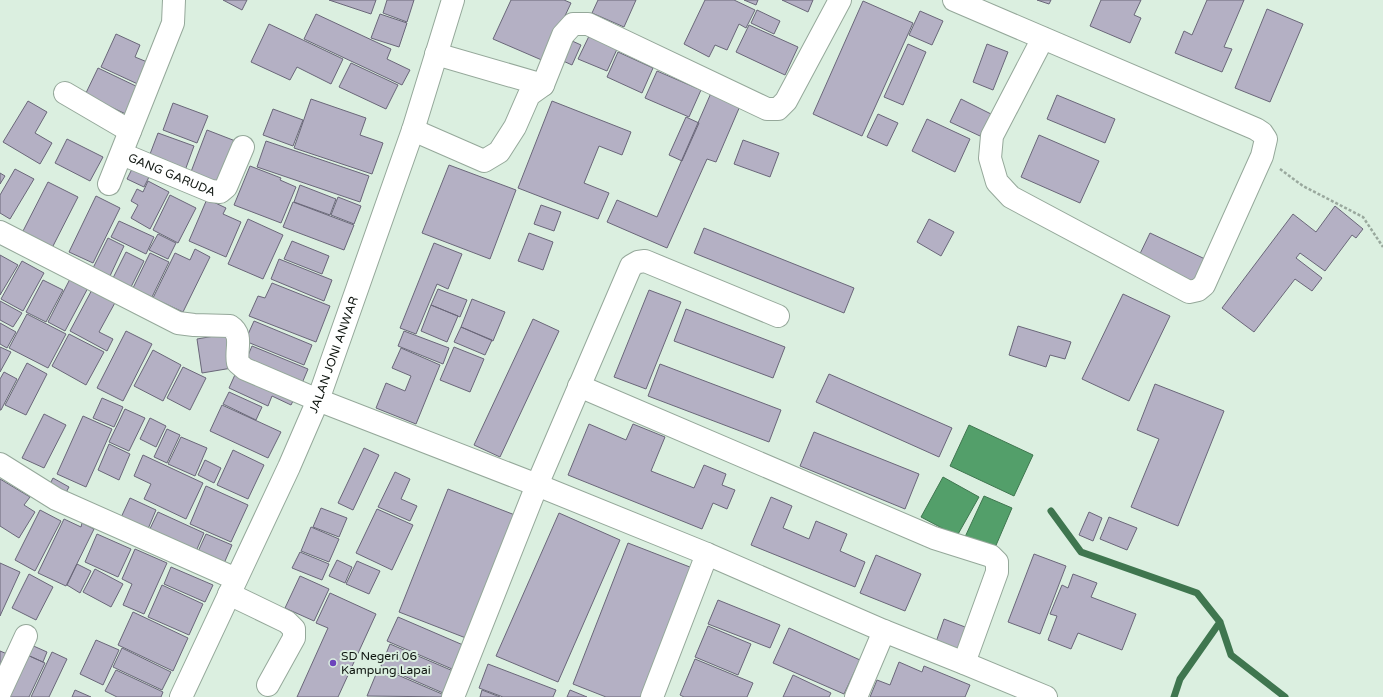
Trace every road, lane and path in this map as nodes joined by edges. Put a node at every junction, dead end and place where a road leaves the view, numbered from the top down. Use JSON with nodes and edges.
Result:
{"nodes":[{"id":1,"x":174,"y":0,"type":"edge"},
{"id":2,"x":453,"y":0,"type":"edge"},
{"id":3,"x":840,"y":0,"type":"edge"},
{"id":4,"x":954,"y":0,"type":"edge"},
{"id":5,"x":1043,"y":38,"type":"junction"},
{"id":6,"x":436,"y":54,"type":"junction"},
{"id":7,"x":543,"y":85,"type":"junction"},
{"id":8,"x":65,"y":93,"type":"dead end"},
{"id":9,"x":413,"y":130,"type":"junction"},
{"id":10,"x":130,"y":131,"type":"junction"},
{"id":11,"x":243,"y":147,"type":"dead end"},
{"id":12,"x":122,"y":154,"type":"junction"},
{"id":13,"x":1262,"y":156,"type":"junction"},
{"id":14,"x":109,"y":184,"type":"dead end"},
{"id":15,"x":0,"y":232,"type":"edge"},
{"id":16,"x":1383,"y":247,"type":"edge"},
{"id":17,"x":778,"y":316,"type":"dead end"},
{"id":18,"x":579,"y":386,"type":"junction"},
{"id":19,"x":318,"y":400,"type":"junction"},
{"id":20,"x":0,"y":464,"type":"edge"},
{"id":21,"x":537,"y":485,"type":"junction"},
{"id":22,"x":707,"y":554,"type":"junction"},
{"id":23,"x":233,"y":586,"type":"junction"},
{"id":24,"x":884,"y":631,"type":"junction"},
{"id":25,"x":26,"y":636,"type":"dead end"},
{"id":26,"x":964,"y":662,"type":"junction"},
{"id":27,"x":268,"y":685,"type":"dead end"},
{"id":28,"x":0,"y":692,"type":"edge"},
{"id":29,"x":181,"y":697,"type":"edge"},
{"id":30,"x":453,"y":697,"type":"edge"},
{"id":31,"x":652,"y":697,"type":"edge"},
{"id":32,"x":856,"y":697,"type":"edge"},
{"id":33,"x":1046,"y":697,"type":"edge"}],
"edges":[{"from":1,"to":10,"type":"street"},
{"from":2,"to":6,"type":"street","name":"JALAN JONI ANWAR"},
{"from":3,"to":7,"type":"street"},
{"from":4,"to":5,"type":"street"},
{"from":5,"to":13,"type":"street"},
{"from":5,"to":13,"type":"street"},
{"from":6,"to":7,"type":"street"},
{"from":6,"to":9,"type":"street","name":"JALAN JONI ANWAR"},
{"from":7,"to":9,"type":"street"},
{"from":8,"to":10,"type":"street"},
{"from":9,"to":19,"type":"street","name":"JALAN JONI ANWAR"},
{"from":10,"to":12,"type":"street"},
{"from":11,"to":12,"type":"street","name":"GANG GARUDA"},
{"from":12,"to":14,"type":"street"},
{"from":13,"to":16,"type":"path"},
{"from":15,"to":19,"type":"street"},
{"from":17,"to":18,"type":"street"},
{"from":18,"to":21,"type":"street"},
{"from":18,"to":26,"type":"street"},
{"from":19,"to":21,"type":"street"},
{"from":19,"to":23,"type":"street","name":"JALAN JONI ANWAR"},
{"from":20,"to":23,"type":"street"},
{"from":21,"to":22,"type":"street"},
{"from":21,"to":30,"type":"street"},
{"from":22,"to":24,"type":"street"},
{"from":22,"to":31,"type":"street"},
{"from":23,"to":27,"type":"street"},
{"from":23,"to":29,"type":"street","name":"JALAN JONI ANWAR"},
{"from":24,"to":26,"type":"street"},
{"from":24,"to":32,"type":"street"},
{"from":25,"to":28,"type":"street"},
{"from":26,"to":33,"type":"street"}]}
